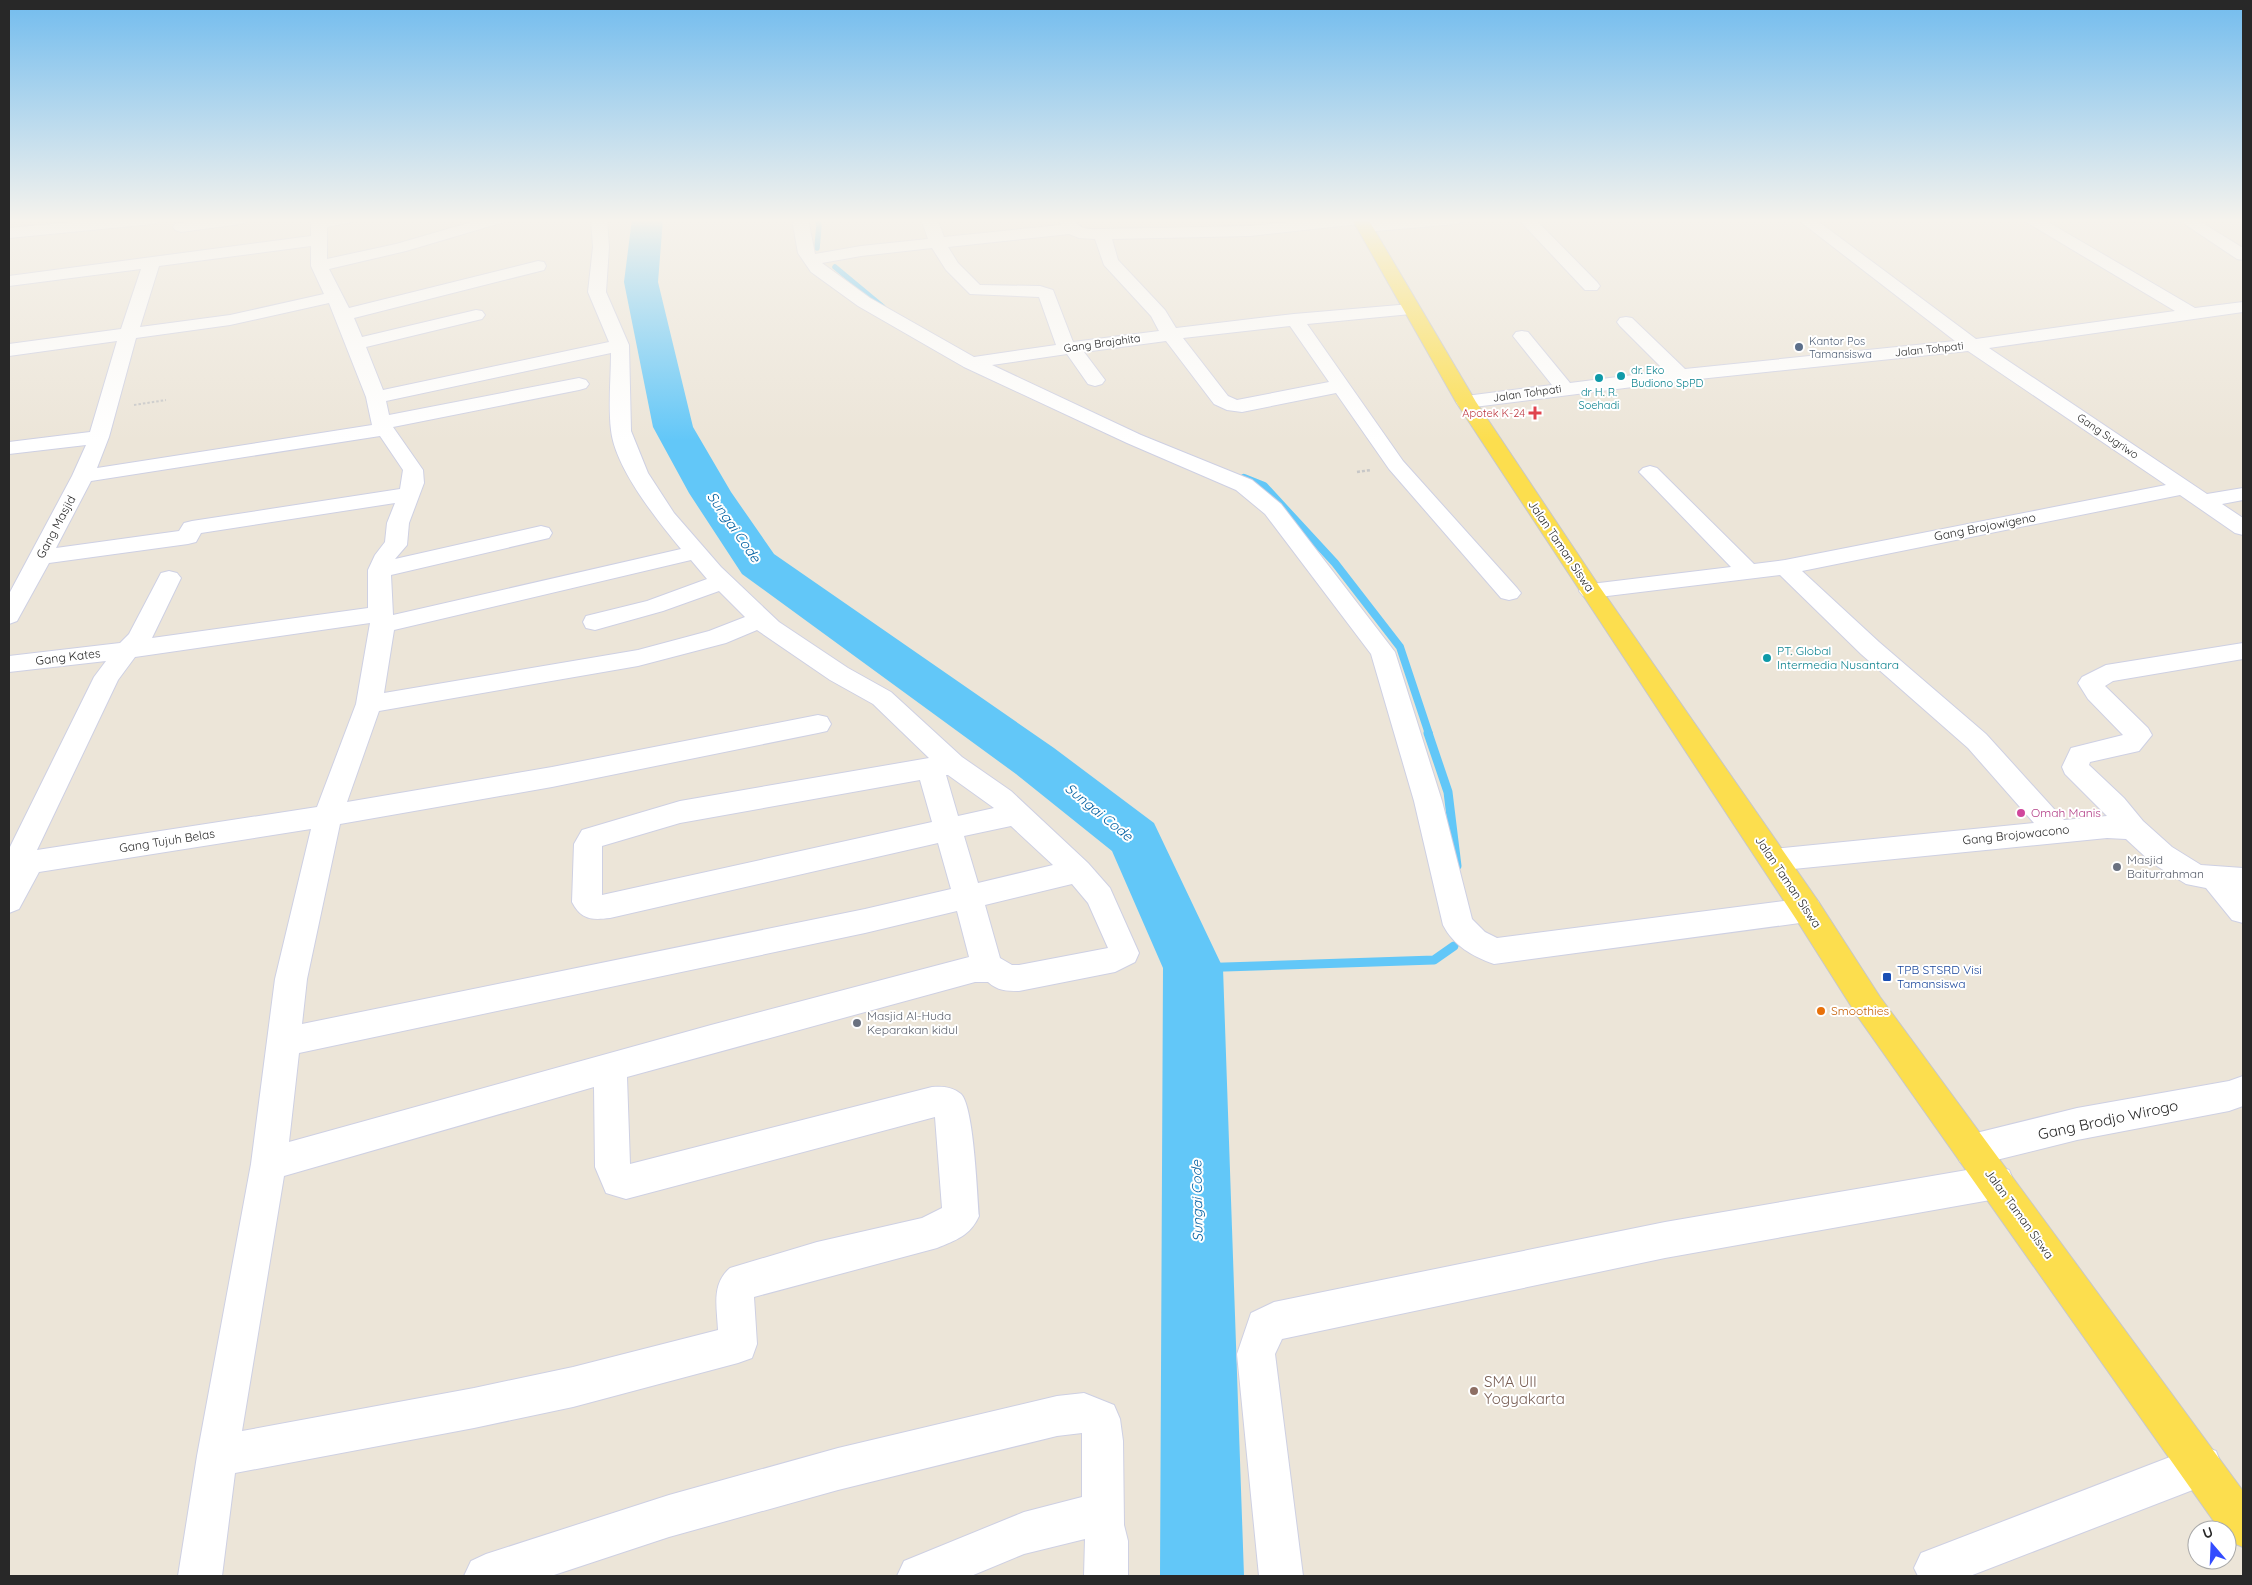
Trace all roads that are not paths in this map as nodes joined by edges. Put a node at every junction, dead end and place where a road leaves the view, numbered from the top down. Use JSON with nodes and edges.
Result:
{"nodes":[{"id":1,"x":145,"y":293,"type":"edge"},
{"id":2,"x":335,"y":293,"type":"edge"},
{"id":3,"x":404,"y":293,"type":"edge"},
{"id":4,"x":597,"y":293,"type":"edge"},
{"id":5,"x":852,"y":293,"type":"edge"},
{"id":6,"x":1045,"y":293,"type":"edge"},
{"id":7,"x":1140,"y":293,"type":"edge"},
{"id":8,"x":1403,"y":293,"type":"edge"},
{"id":9,"x":1903,"y":293,"type":"edge"},
{"id":10,"x":2157,"y":293,"type":"edge"},
{"id":11,"x":339,"y":306,"type":"junction"},
{"id":12,"x":2243,"y":307,"type":"edge"},
{"id":13,"x":1412,"y":308,"type":"junction"},
{"id":14,"x":2192,"y":314,"type":"junction"},
{"id":15,"x":476,"y":315,"type":"dead end"},
{"id":16,"x":1294,"y":319,"type":"junction"},
{"id":17,"x":1626,"y":322,"type":"dead end"},
{"id":18,"x":128,"y":334,"type":"junction"},
{"id":19,"x":1170,"y":334,"type":"junction"},
{"id":20,"x":1522,"y":336,"type":"dead end"},
{"id":21,"x":354,"y":344,"type":"junction"},
{"id":22,"x":620,"y":345,"type":"junction"},
{"id":23,"x":1972,"y":345,"type":"junction"},
{"id":24,"x":1069,"y":348,"type":"junction"},
{"id":25,"x":9,"y":350,"type":"edge"},
{"id":26,"x":971,"y":363,"type":"junction"},
{"id":27,"x":1680,"y":375,"type":"junction"},
{"id":28,"x":1095,"y":380,"type":"dead end"},
{"id":29,"x":580,"y":384,"type":"dead end"},
{"id":30,"x":1340,"y":386,"type":"junction"},
{"id":31,"x":1564,"y":388,"type":"junction"},
{"id":32,"x":1466,"y":402,"type":"junction"},
{"id":33,"x":380,"y":417,"type":"junction"},
{"id":34,"x":99,"y":437,"type":"junction"},
{"id":35,"x":9,"y":448,"type":"edge"},
{"id":36,"x":1650,"y":472,"type":"dead end"},
{"id":37,"x":83,"y":476,"type":"junction"},
{"id":38,"x":2185,"y":488,"type":"junction"},
{"id":39,"x":409,"y":494,"type":"junction"},
{"id":40,"x":2243,"y":494,"type":"edge"},
{"id":41,"x":2203,"y":501,"type":"junction"},
{"id":42,"x":2243,"y":528,"type":"edge"},
{"id":43,"x":541,"y":533,"type":"dead end"},
{"id":44,"x":696,"y":552,"type":"junction"},
{"id":45,"x":40,"y":557,"type":"junction"},
{"id":46,"x":1785,"y":567,"type":"junction"},
{"id":47,"x":380,"y":570,"type":"junction"},
{"id":48,"x":1748,"y":571,"type":"junction"},
{"id":49,"x":169,"y":578,"type":"dead end"},
{"id":50,"x":724,"y":582,"type":"junction"},
{"id":51,"x":1591,"y":591,"type":"junction"},
{"id":52,"x":1509,"y":593,"type":"dead end"},
{"id":53,"x":9,"y":616,"type":"edge"},
{"id":54,"x":762,"y":618,"type":"junction"},
{"id":55,"x":381,"y":620,"type":"junction"},
{"id":56,"x":595,"y":622,"type":"dead end"},
{"id":57,"x":127,"y":650,"type":"junction"},
{"id":58,"x":2242,"y":652,"type":"edge"},
{"id":59,"x":9,"y":664,"type":"edge"},
{"id":60,"x":369,"y":704,"type":"junction"},
{"id":61,"x":818,"y":724,"type":"dead end"},
{"id":62,"x":941,"y":766,"type":"junction"},
{"id":63,"x":1016,"y":814,"type":"junction"},
{"id":64,"x":328,"y":816,"type":"junction"},
{"id":65,"x":2133,"y":829,"type":"junction"},
{"id":66,"x":949,"y":830,"type":"junction"},
{"id":67,"x":2056,"y":830,"type":"junction"},
{"id":68,"x":1774,"y":860,"type":"junction"},
{"id":69,"x":17,"y":869,"type":"edge"},
{"id":70,"x":1078,"y":870,"type":"junction"},
{"id":71,"x":2229,"y":878,"type":"edge"},
{"id":72,"x":967,"y":895,"type":"junction"},
{"id":73,"x":9,"y":901,"type":"edge"},
{"id":74,"x":1807,"y":910,"type":"junction"},
{"id":75,"x":2243,"y":911,"type":"edge"},
{"id":76,"x":987,"y":969,"type":"junction"},
{"id":77,"x":284,"y":1042,"type":"junction"},
{"id":78,"x":610,"y":1067,"type":"junction"},
{"id":79,"x":2243,"y":1091,"type":"edge"},
{"id":80,"x":1972,"y":1150,"type":"junction"},
{"id":81,"x":269,"y":1164,"type":"junction"},
{"id":82,"x":1996,"y":1182,"type":"junction"},
{"id":83,"x":217,"y":1456,"type":"junction"},
{"id":84,"x":2201,"y":1466,"type":"junction"},
{"id":85,"x":1102,"y":1525,"type":"junction"},
{"id":86,"x":2243,"y":1526,"type":"edge"},
{"id":87,"x":1936,"y":1568,"type":"dead end"},
{"id":88,"x":200,"y":1576,"type":"edge"},
{"id":89,"x":486,"y":1576,"type":"edge"},
{"id":90,"x":919,"y":1576,"type":"edge"},
{"id":91,"x":1106,"y":1576,"type":"edge"},
{"id":92,"x":1281,"y":1576,"type":"edge"}],
"edges":[{"from":1,"to":18,"type":"street","name":"Gang Masjid"},
{"from":2,"to":11,"type":"street"},
{"from":3,"to":11,"type":"street"},
{"from":4,"to":22,"type":"street"},
{"from":5,"to":26,"type":"street"},
{"from":6,"to":24,"type":"street"},
{"from":7,"to":19,"type":"street"},
{"from":8,"to":13,"type":"main road","name":"Jalan Taman Siswa"},
{"from":9,"to":23,"type":"street","name":"Gang Sugriwo"},
{"from":10,"to":14,"type":"street"},
{"from":11,"to":18,"type":"street"},
{"from":11,"to":21,"type":"street"},
{"from":12,"to":14,"type":"street","name":"Jalan Tohpati"},
{"from":13,"to":16,"type":"street","name":"Gang Brajahita"},
{"from":13,"to":32,"type":"main road","name":"Jalan Taman Siswa"},
{"from":14,"to":23,"type":"street","name":"Jalan Tohpati"},
{"from":15,"to":21,"type":"street"},
{"from":16,"to":19,"type":"street","name":"Gang Brajahita"},
{"from":16,"to":30,"type":"street"},
{"from":17,"to":27,"type":"street"},
{"from":18,"to":25,"type":"street"},
{"from":18,"to":34,"type":"street","name":"Gang Masjid"},
{"from":19,"to":24,"type":"street","name":"Gang Brajahita"},
{"from":19,"to":30,"type":"street"},
{"from":20,"to":31,"type":"street"},
{"from":21,"to":33,"type":"street"},
{"from":22,"to":33,"type":"street"},
{"from":22,"to":44,"type":"street"},
{"from":23,"to":27,"type":"street","name":"Jalan Tohpati"},
{"from":23,"to":38,"type":"street","name":"Gang Sugriwo"},
{"from":24,"to":26,"type":"street","name":"Gang Brajahita"},
{"from":24,"to":28,"type":"street"},
{"from":26,"to":74,"type":"street"},
{"from":27,"to":31,"type":"street","name":"Jalan Tohpati"},
{"from":29,"to":33,"type":"street"},
{"from":30,"to":52,"type":"street"},
{"from":31,"to":32,"type":"street","name":"Jalan Tohpati"},
{"from":32,"to":51,"type":"main road","name":"Jalan Taman Siswa"},
{"from":33,"to":37,"type":"street"},
{"from":33,"to":39,"type":"street"},
{"from":34,"to":35,"type":"street"},
{"from":34,"to":37,"type":"street","name":"Gang Masjid"},
{"from":36,"to":48,"type":"street"},
{"from":37,"to":45,"type":"street","name":"Gang Masjid"},
{"from":38,"to":41,"type":"street","name":"Gang Sugriwo"},
{"from":38,"to":46,"type":"street","name":"Gang Brojowigeno"},
{"from":39,"to":45,"type":"street"},
{"from":39,"to":47,"type":"street"},
{"from":40,"to":41,"type":"street"},
{"from":41,"to":42,"type":"street","name":"Gang Sugriwo"},
{"from":43,"to":47,"type":"street"},
{"from":44,"to":50,"type":"street"},
{"from":44,"to":55,"type":"street","name":"Gang Kates"},
{"from":45,"to":53,"type":"street","name":"Gang Masjid"},
{"from":46,"to":48,"type":"street","name":"Gang Brojowigeno"},
{"from":46,"to":67,"type":"street"},
{"from":47,"to":55,"type":"street"},
{"from":48,"to":51,"type":"street","name":"Gang Brojowigeno"},
{"from":49,"to":57,"type":"street"},
{"from":50,"to":54,"type":"street"},
{"from":50,"to":56,"type":"street"},
{"from":51,"to":68,"type":"main road","name":"Jalan Taman Siswa"},
{"from":54,"to":60,"type":"street"},
{"from":54,"to":62,"type":"street"},
{"from":55,"to":57,"type":"street","name":"Gang Kates"},
{"from":55,"to":60,"type":"street"},
{"from":57,"to":59,"type":"street","name":"Gang Kates"},
{"from":57,"to":69,"type":"street"},
{"from":58,"to":65,"type":"street"},
{"from":60,"to":64,"type":"street"},
{"from":61,"to":64,"type":"street","name":"Gang Tujuh Belas"},
{"from":62,"to":63,"type":"street"},
{"from":62,"to":66,"type":"street"},
{"from":62,"to":66,"type":"street"},
{"from":63,"to":66,"type":"street"},
{"from":63,"to":70,"type":"street"},
{"from":64,"to":69,"type":"street","name":"Gang Tujuh Belas"},
{"from":64,"to":77,"type":"street"},
{"from":65,"to":67,"type":"street","name":"Gang Brojowacono"},
{"from":65,"to":71,"type":"street"},
{"from":66,"to":72,"type":"street"},
{"from":67,"to":68,"type":"street","name":"Gang Brojowacono"},
{"from":68,"to":74,"type":"main road","name":"Jalan Taman Siswa"},
{"from":69,"to":73,"type":"street"},
{"from":70,"to":72,"type":"street"},
{"from":70,"to":76,"type":"street"},
{"from":71,"to":75,"type":"street"},
{"from":72,"to":76,"type":"street"},
{"from":72,"to":77,"type":"street"},
{"from":74,"to":80,"type":"main road","name":"Jalan Taman Siswa"},
{"from":76,"to":78,"type":"street"},
{"from":77,"to":81,"type":"street"},
{"from":78,"to":81,"type":"street"},
{"from":78,"to":83,"type":"street"},
{"from":79,"to":80,"type":"street","name":"Gang Brodjo Wirogo"},
{"from":80,"to":82,"type":"main road","name":"Jalan Taman Siswa"},
{"from":81,"to":83,"type":"street"},
{"from":82,"to":84,"type":"main road","name":"Jalan Taman Siswa"},
{"from":82,"to":92,"type":"street"},
{"from":83,"to":88,"type":"street"},
{"from":84,"to":86,"type":"main road","name":"Jalan Taman Siswa"},
{"from":84,"to":87,"type":"street"},
{"from":85,"to":89,"type":"street"},
{"from":85,"to":90,"type":"street"},
{"from":85,"to":91,"type":"street"}]}
